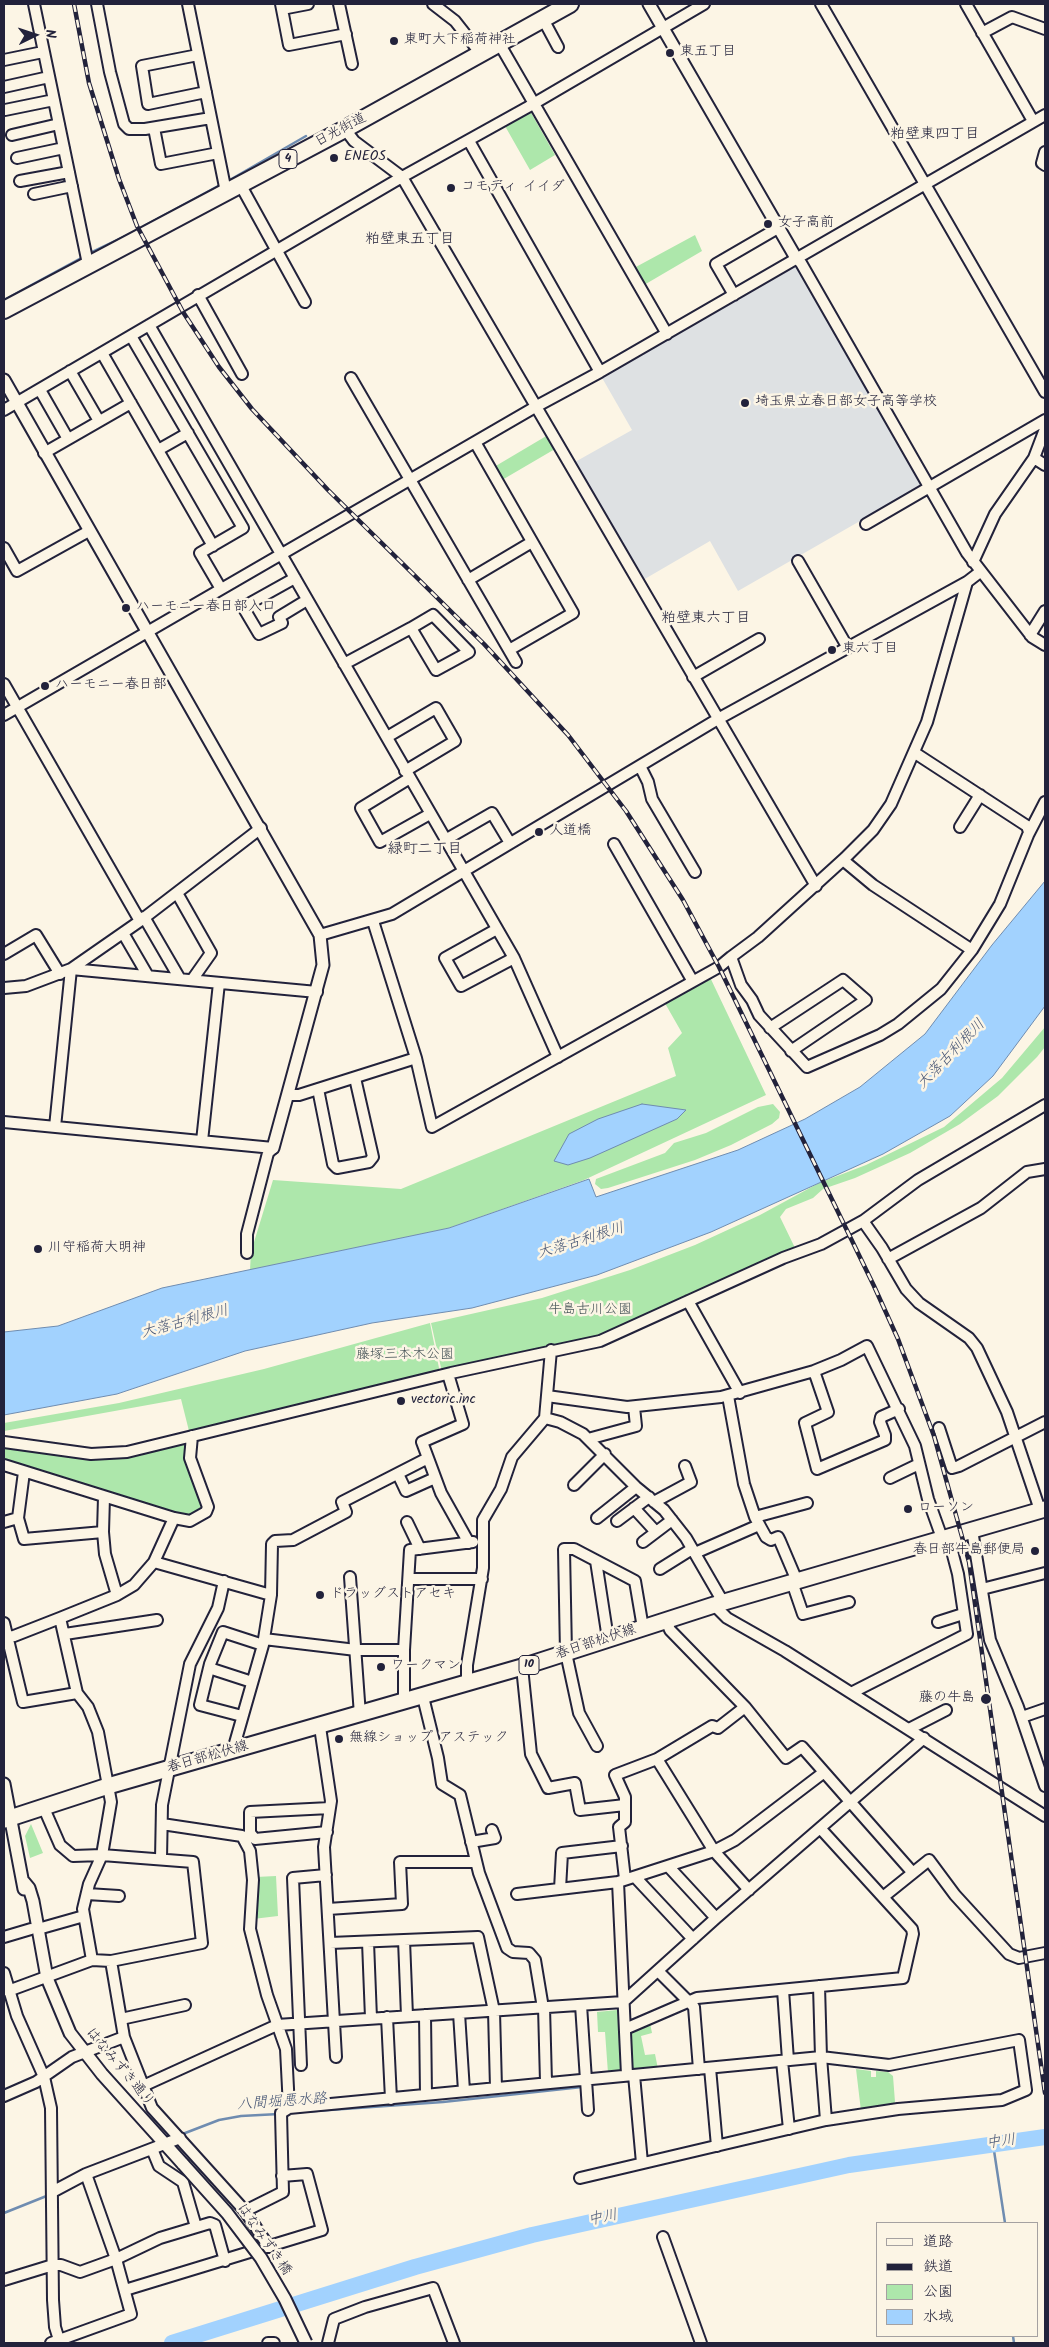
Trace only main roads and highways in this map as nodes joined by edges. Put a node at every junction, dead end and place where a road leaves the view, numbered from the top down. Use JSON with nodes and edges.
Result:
{"nodes":[{"id":1,"x":570,"y":4,"type":"edge"},
{"id":2,"x":4,"y":310,"type":"edge"},
{"id":3,"x":1042,"y":1509,"type":"edge"},
{"id":4,"x":7,"y":1819,"type":"edge"}],
"edges":[{"from":1,"to":2,"type":"highway","name":"日光街道","number":"4"},
{"from":3,"to":4,"type":"main road","name":"春日部松伏線","number":"10"}]}
